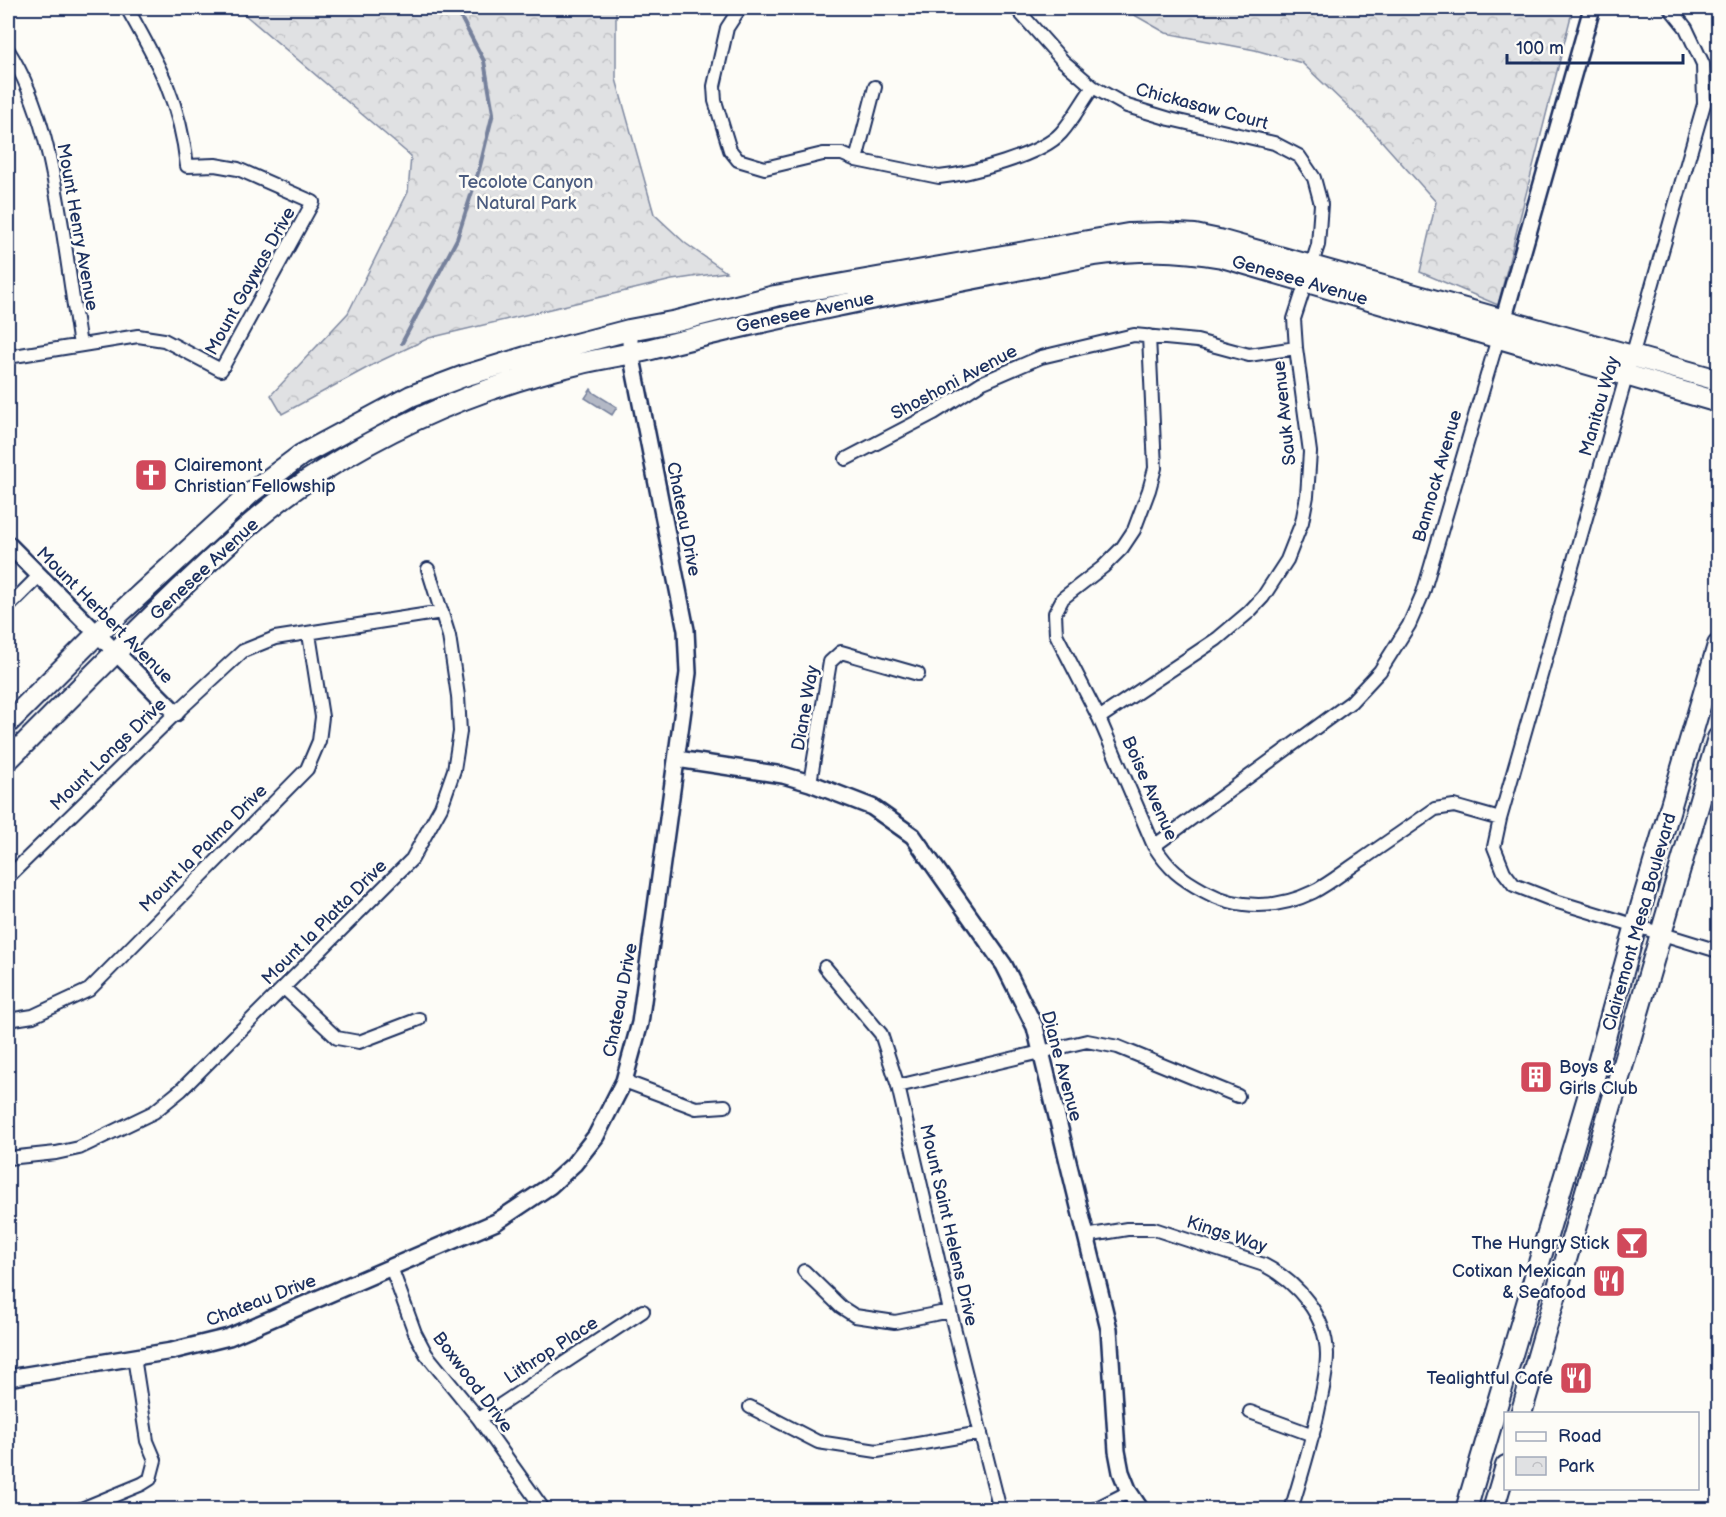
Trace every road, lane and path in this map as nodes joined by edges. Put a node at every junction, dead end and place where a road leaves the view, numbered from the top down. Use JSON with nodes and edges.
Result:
{"nodes":[{"id":1,"x":127,"y":8,"type":"edge"},
{"id":2,"x":740,"y":8,"type":"edge"},
{"id":3,"x":1016,"y":8,"type":"edge"},
{"id":4,"x":1592,"y":8,"type":"edge"},
{"id":5,"x":1671,"y":8,"type":"edge"},
{"id":6,"x":8,"y":50,"type":"edge"},
{"id":7,"x":875,"y":87,"type":"dead end"},
{"id":8,"x":1093,"y":87,"type":"junction"},
{"id":9,"x":856,"y":160,"type":"junction"},
{"id":10,"x":1310,"y":273,"type":"junction"},
{"id":11,"x":1501,"y":329,"type":"junction"},
{"id":12,"x":628,"y":330,"type":"junction"},
{"id":13,"x":1149,"y":336,"type":"junction"},
{"id":14,"x":80,"y":345,"type":"junction"},
{"id":15,"x":1296,"y":348,"type":"junction"},
{"id":16,"x":631,"y":353,"type":"junction"},
{"id":17,"x":8,"y":357,"type":"edge"},
{"id":18,"x":1630,"y":365,"type":"junction"},
{"id":19,"x":1719,"y":380,"type":"edge"},
{"id":20,"x":1719,"y":402,"type":"edge"},
{"id":21,"x":846,"y":459,"type":"dead end"},
{"id":22,"x":8,"y":544,"type":"edge"},
{"id":23,"x":428,"y":569,"type":"dead end"},
{"id":24,"x":39,"y":576,"type":"junction"},
{"id":25,"x":8,"y":607,"type":"edge"},
{"id":26,"x":442,"y":612,"type":"junction"},
{"id":27,"x":98,"y":633,"type":"junction"},
{"id":28,"x":309,"y":634,"type":"junction"},
{"id":29,"x":1719,"y":645,"type":"edge"},
{"id":30,"x":116,"y":651,"type":"junction"},
{"id":31,"x":918,"y":674,"type":"dead end"},
{"id":32,"x":176,"y":713,"type":"junction"},
{"id":33,"x":1099,"y":718,"type":"junction"},
{"id":34,"x":8,"y":723,"type":"edge"},
{"id":35,"x":1719,"y":738,"type":"edge"},
{"id":36,"x":677,"y":759,"type":"junction"},
{"id":37,"x":8,"y":760,"type":"edge"},
{"id":38,"x":810,"y":783,"type":"junction"},
{"id":39,"x":1500,"y":819,"type":"junction"},
{"id":40,"x":1154,"y":846,"type":"junction"},
{"id":41,"x":8,"y":877,"type":"edge"},
{"id":42,"x":1637,"y":927,"type":"junction"},
{"id":43,"x":1660,"y":934,"type":"junction"},
{"id":44,"x":1719,"y":951,"type":"edge"},
{"id":45,"x":825,"y":967,"type":"dead end"},
{"id":46,"x":284,"y":988,"type":"junction"},
{"id":47,"x":419,"y":1019,"type":"dead end"},
{"id":48,"x":8,"y":1020,"type":"edge"},
{"id":49,"x":1039,"y":1052,"type":"junction"},
{"id":50,"x":624,"y":1081,"type":"junction"},
{"id":51,"x":898,"y":1086,"type":"junction"},
{"id":52,"x":1238,"y":1096,"type":"dead end"},
{"id":53,"x":725,"y":1106,"type":"dead end"},
{"id":54,"x":8,"y":1158,"type":"edge"},
{"id":55,"x":1086,"y":1236,"type":"junction"},
{"id":56,"x":391,"y":1268,"type":"junction"},
{"id":57,"x":804,"y":1271,"type":"dead end"},
{"id":58,"x":643,"y":1311,"type":"dead end"},
{"id":59,"x":950,"y":1311,"type":"junction"},
{"id":60,"x":134,"y":1357,"type":"junction"},
{"id":61,"x":8,"y":1378,"type":"edge"},
{"id":62,"x":750,"y":1407,"type":"dead end"},
{"id":63,"x":1250,"y":1412,"type":"dead end"},
{"id":64,"x":1521,"y":1412,"type":"edge"},
{"id":65,"x":479,"y":1419,"type":"junction"},
{"id":66,"x":981,"y":1433,"type":"junction"},
{"id":67,"x":1313,"y":1435,"type":"junction"},
{"id":68,"x":1504,"y":1473,"type":"edge"},
{"id":69,"x":1129,"y":1492,"type":"junction"},
{"id":70,"x":79,"y":1509,"type":"edge"},
{"id":71,"x":544,"y":1509,"type":"edge"},
{"id":72,"x":1000,"y":1509,"type":"edge"},
{"id":73,"x":1093,"y":1509,"type":"edge"},
{"id":74,"x":1141,"y":1509,"type":"edge"},
{"id":75,"x":1291,"y":1509,"type":"edge"},
{"id":76,"x":1466,"y":1509,"type":"edge"},
{"id":77,"x":1493,"y":1509,"type":"edge"}],
"edges":[{"from":1,"to":14,"type":"street","name":"Mount Gaywas Drive"},
{"from":2,"to":9,"type":"street"},
{"from":3,"to":8,"type":"street","name":"Chickasaw Court"},
{"from":4,"to":11,"type":"street","name":"Bannock Avenue"},
{"from":5,"to":18,"type":"street","name":"Manitou Way"},
{"from":6,"to":14,"type":"street","name":"Mount Henry Avenue"},
{"from":7,"to":9,"type":"street"},
{"from":8,"to":9,"type":"street"},
{"from":8,"to":10,"type":"street","name":"Chickasaw Court"},
{"from":10,"to":11,"type":"main road","name":"Genesee Avenue"},
{"from":10,"to":12,"type":"main road","name":"Genesee Avenue"},
{"from":10,"to":15,"type":"street","name":"Sauk Avenue"},
{"from":10,"to":16,"type":"main road","name":"Genesee Avenue"},
{"from":11,"to":18,"type":"main road","name":"Genesee Avenue"},
{"from":11,"to":40,"type":"street","name":"Bannock Avenue"},
{"from":12,"to":16,"type":"street","name":"Chateau Drive"},
{"from":12,"to":27,"type":"main road","name":"Genesee Avenue"},
{"from":13,"to":15,"type":"street","name":"Shoshoni Avenue"},
{"from":13,"to":21,"type":"street","name":"Shoshoni Avenue"},
{"from":13,"to":33,"type":"street","name":"Boise Avenue"},
{"from":14,"to":17,"type":"street","name":"Mount Gaywas Drive"},
{"from":15,"to":33,"type":"street","name":"Sauk Avenue"},
{"from":16,"to":30,"type":"main road","name":"Genesee Avenue"},
{"from":16,"to":36,"type":"street","name":"Chateau Drive"},
{"from":18,"to":19,"type":"main road","name":"Genesee Avenue"},
{"from":18,"to":20,"type":"main road","name":"Genesee Avenue"},
{"from":18,"to":39,"type":"street","name":"Manitou Way"},
{"from":22,"to":24,"type":"street","name":"Mount Herbert Avenue"},
{"from":23,"to":26,"type":"street","name":"Mount la Platta Drive"},
{"from":24,"to":25,"type":"street"},
{"from":24,"to":27,"type":"street","name":"Mount Herbert Avenue"},
{"from":26,"to":28,"type":"street","name":"Mount Longs Drive"},
{"from":26,"to":46,"type":"street","name":"Mount la Platta Drive"},
{"from":27,"to":30,"type":"street","name":"Mount Herbert Avenue"},
{"from":27,"to":34,"type":"main road","name":"Genesee Avenue"},
{"from":28,"to":32,"type":"street","name":"Mount Longs Drive"},
{"from":28,"to":48,"type":"street","name":"Mount la Palma Drive"},
{"from":29,"to":42,"type":"main road","name":"Clairemont Mesa Boulevard"},
{"from":30,"to":32,"type":"street","name":"Mount Herbert Avenue"},
{"from":30,"to":37,"type":"main road","name":"Genesee Avenue"},
{"from":31,"to":38,"type":"street","name":"Diane Way"},
{"from":32,"to":41,"type":"street","name":"Mount Longs Drive"},
{"from":33,"to":40,"type":"street","name":"Boise Avenue"},
{"from":35,"to":43,"type":"main road","name":"Clairemont Mesa Boulevard"},
{"from":36,"to":38,"type":"street","name":"Diane Avenue"},
{"from":36,"to":50,"type":"street","name":"Chateau Drive"},
{"from":38,"to":49,"type":"street","name":"Diane Avenue"},
{"from":39,"to":40,"type":"street","name":"Boise Avenue"},
{"from":39,"to":42,"type":"street","name":"Manitou Way"},
{"from":42,"to":43,"type":"street","name":"Manitou Way"},
{"from":42,"to":76,"type":"main road","name":"Clairemont Mesa Boulevard"},
{"from":43,"to":44,"type":"street","name":"Manitou Way"},
{"from":43,"to":64,"type":"main road","name":"Clairemont Mesa Boulevard"},
{"from":45,"to":51,"type":"street","name":"Mount Saint Helens Drive"},
{"from":46,"to":47,"type":"street"},
{"from":46,"to":54,"type":"street","name":"Mount la Platta Drive"},
{"from":49,"to":51,"type":"street"},
{"from":49,"to":52,"type":"street"},
{"from":49,"to":55,"type":"street","name":"Diane Avenue"},
{"from":50,"to":53,"type":"street"},
{"from":50,"to":56,"type":"street","name":"Chateau Drive"},
{"from":51,"to":59,"type":"street","name":"Mount Saint Helens Drive"},
{"from":55,"to":67,"type":"street","name":"Kings Way"},
{"from":55,"to":69,"type":"street","name":"Diane Avenue"},
{"from":56,"to":60,"type":"street","name":"Chateau Drive"},
{"from":56,"to":65,"type":"street","name":"Boxwood Drive"},
{"from":57,"to":59,"type":"street"},
{"from":58,"to":65,"type":"street","name":"Lithrop Place"},
{"from":59,"to":66,"type":"street","name":"Mount Saint Helens Drive"},
{"from":60,"to":61,"type":"street","name":"Chateau Drive"},
{"from":60,"to":70,"type":"street"},
{"from":62,"to":66,"type":"street"},
{"from":63,"to":67,"type":"street"},
{"from":65,"to":71,"type":"street","name":"Boxwood Drive"},
{"from":66,"to":72,"type":"street","name":"Mount Saint Helens Drive"},
{"from":67,"to":75,"type":"street","name":"Kings Way"},
{"from":68,"to":77,"type":"main road"},
{"from":69,"to":73,"type":"street"},
{"from":69,"to":74,"type":"street","name":"Diane Avenue"}]}
